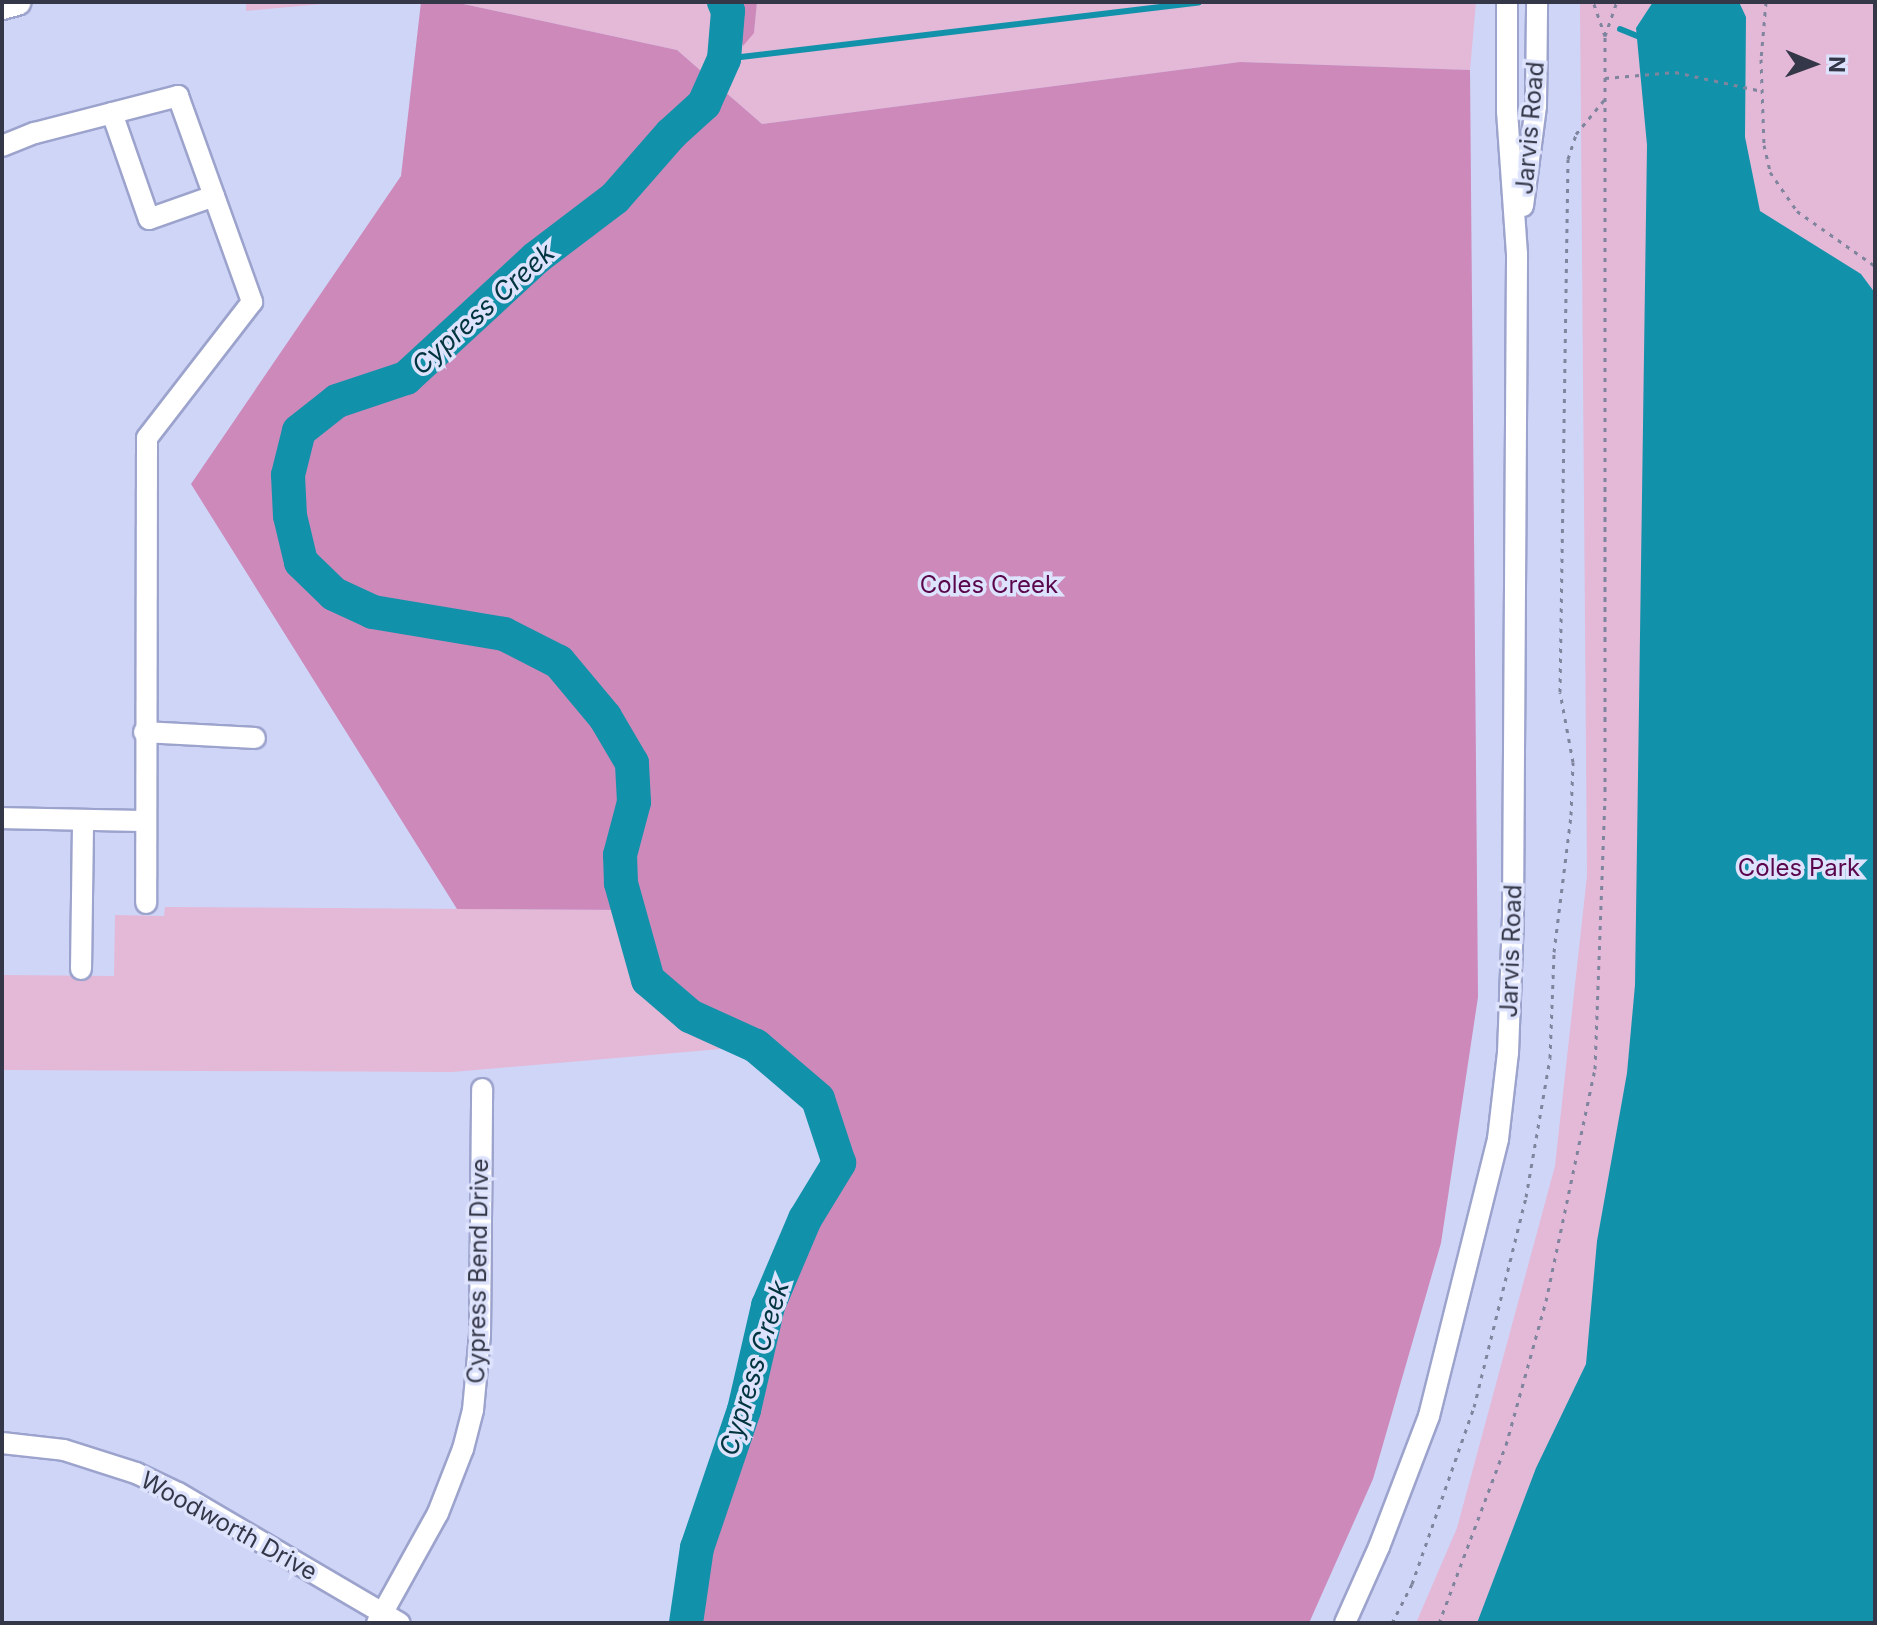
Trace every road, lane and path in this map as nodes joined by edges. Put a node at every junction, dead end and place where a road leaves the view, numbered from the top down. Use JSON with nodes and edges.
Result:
{"nodes":[{"id":1,"x":17,"y":2,"type":"edge"},
{"id":2,"x":1507,"y":2,"type":"edge"},
{"id":3,"x":1537,"y":2,"type":"edge"},
{"id":4,"x":1593,"y":2,"type":"edge"},
{"id":5,"x":1617,"y":2,"type":"edge"},
{"id":6,"x":1766,"y":2,"type":"edge"},
{"id":7,"x":2,"y":6,"type":"edge"},
{"id":8,"x":1605,"y":36,"type":"junction"},
{"id":9,"x":1605,"y":78,"type":"junction"},
{"id":10,"x":1762,"y":91,"type":"junction"},
{"id":11,"x":112,"y":113,"type":"junction"},
{"id":12,"x":2,"y":146,"type":"edge"},
{"id":13,"x":214,"y":196,"type":"junction"},
{"id":14,"x":1517,"y":254,"type":"junction"},
{"id":15,"x":1875,"y":266,"type":"edge"},
{"id":16,"x":144,"y":732,"type":"junction"},
{"id":17,"x":255,"y":738,"type":"dead end"},
{"id":18,"x":2,"y":818,"type":"edge"},
{"id":19,"x":83,"y":820,"type":"junction"},
{"id":20,"x":144,"y":821,"type":"junction"},
{"id":21,"x":146,"y":903,"type":"dead end"},
{"id":22,"x":81,"y":969,"type":"dead end"},
{"id":23,"x":482,"y":1089,"type":"dead end"},
{"id":24,"x":2,"y":1443,"type":"edge"},
{"id":25,"x":387,"y":1620,"type":"edge"},
{"id":26,"x":1345,"y":1623,"type":"edge"},
{"id":27,"x":1439,"y":1623,"type":"edge"}],
"edges":[{"from":1,"to":7,"type":"main road"},
{"from":2,"to":14,"type":"street","name":"Jarvis Road"},
{"from":3,"to":14,"type":"street","name":"Jarvis Road"},
{"from":4,"to":8,"type":"path"},
{"from":5,"to":8,"type":"path"},
{"from":6,"to":10,"type":"path"},
{"from":8,"to":9,"type":"path"},
{"from":9,"to":10,"type":"path"},
{"from":9,"to":27,"type":"path"},
{"from":10,"to":15,"type":"path"},
{"from":11,"to":12,"type":"street"},
{"from":11,"to":13,"type":"street"},
{"from":11,"to":13,"type":"street"},
{"from":13,"to":16,"type":"street"},
{"from":14,"to":26,"type":"street","name":"Jarvis Road"},
{"from":16,"to":17,"type":"street"},
{"from":16,"to":20,"type":"street"},
{"from":18,"to":19,"type":"street"},
{"from":19,"to":20,"type":"street"},
{"from":19,"to":22,"type":"street"},
{"from":20,"to":21,"type":"street"},
{"from":23,"to":25,"type":"street","name":"Cypress Bend Drive"},
{"from":24,"to":25,"type":"street","name":"Woodworth Drive"}]}
